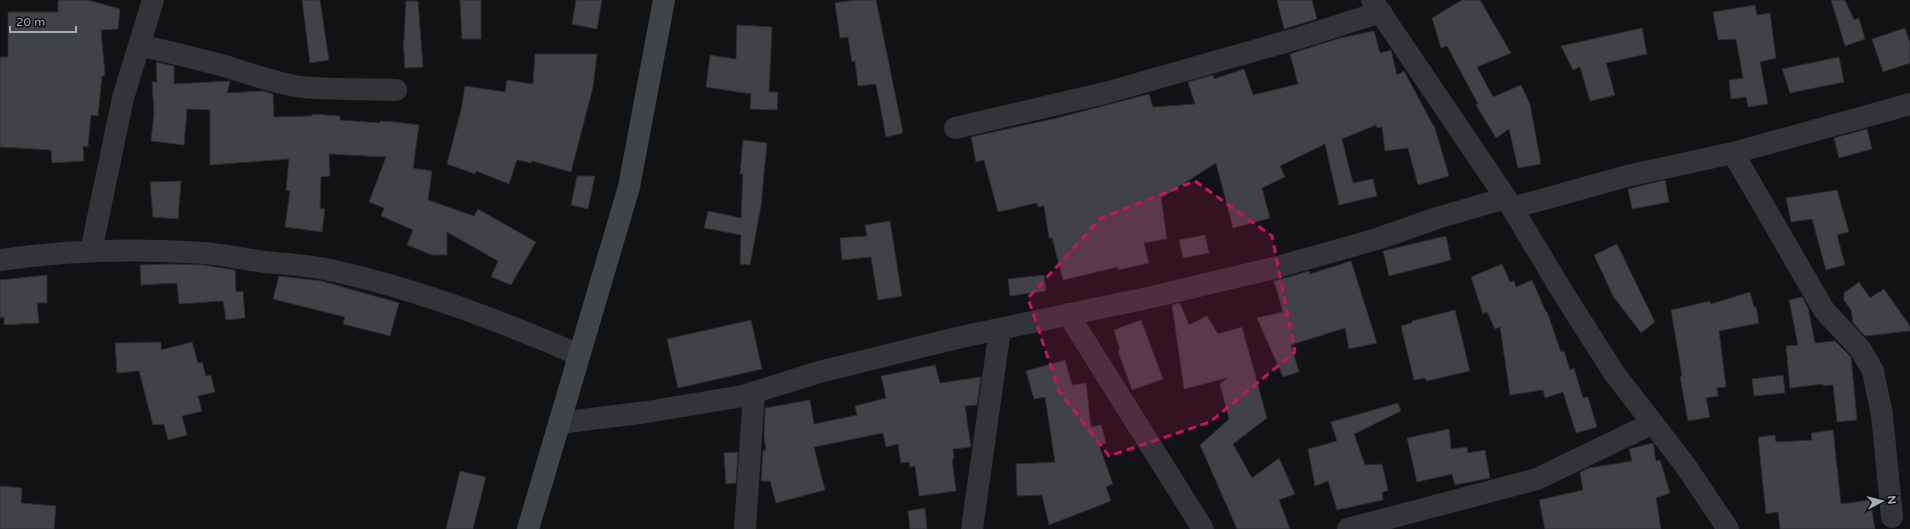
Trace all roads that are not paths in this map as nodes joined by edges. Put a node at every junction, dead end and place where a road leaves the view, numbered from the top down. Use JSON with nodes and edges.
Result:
{"nodes":[{"id":1,"x":153,"y":0,"type":"edge"},
{"id":2,"x":664,"y":0,"type":"edge"},
{"id":3,"x":1377,"y":6,"type":"edge"},
{"id":4,"x":139,"y":45,"type":"junction"},
{"id":5,"x":396,"y":90,"type":"dead end"},
{"id":6,"x":1910,"y":104,"type":"edge"},
{"id":7,"x":955,"y":128,"type":"dead end"},
{"id":8,"x":1733,"y":153,"type":"junction"},
{"id":9,"x":1509,"y":203,"type":"junction"},
{"id":10,"x":91,"y":251,"type":"junction"},
{"id":11,"x":0,"y":260,"type":"edge"},
{"id":12,"x":1068,"y":314,"type":"junction"},
{"id":13,"x":1000,"y":329,"type":"junction"},
{"id":14,"x":579,"y":355,"type":"junction"},
{"id":15,"x":754,"y":392,"type":"junction"},
{"id":16,"x":559,"y":423,"type":"junction"},
{"id":17,"x":1653,"y":423,"type":"junction"},
{"id":18,"x":1892,"y":517,"type":"dead end"},
{"id":19,"x":528,"y":529,"type":"edge"},
{"id":20,"x":745,"y":529,"type":"edge"},
{"id":21,"x":972,"y":529,"type":"edge"},
{"id":22,"x":1203,"y":529,"type":"edge"},
{"id":23,"x":1348,"y":529,"type":"edge"},
{"id":24,"x":1728,"y":529,"type":"edge"}],
"edges":[{"from":1,"to":4,"type":"street"},
{"from":2,"to":14,"type":"street"},
{"from":3,"to":7,"type":"street"},
{"from":3,"to":9,"type":"street"},
{"from":4,"to":5,"type":"street"},
{"from":4,"to":10,"type":"street"},
{"from":6,"to":8,"type":"street"},
{"from":8,"to":9,"type":"street"},
{"from":8,"to":18,"type":"street"},
{"from":9,"to":12,"type":"street"},
{"from":9,"to":17,"type":"street"},
{"from":10,"to":11,"type":"street"},
{"from":10,"to":14,"type":"street"},
{"from":12,"to":13,"type":"street"},
{"from":12,"to":22,"type":"street"},
{"from":13,"to":15,"type":"street"},
{"from":13,"to":21,"type":"street"},
{"from":14,"to":16,"type":"street"},
{"from":15,"to":16,"type":"street"},
{"from":15,"to":20,"type":"street"},
{"from":16,"to":19,"type":"street"},
{"from":17,"to":23,"type":"street"},
{"from":17,"to":24,"type":"street"}]}
